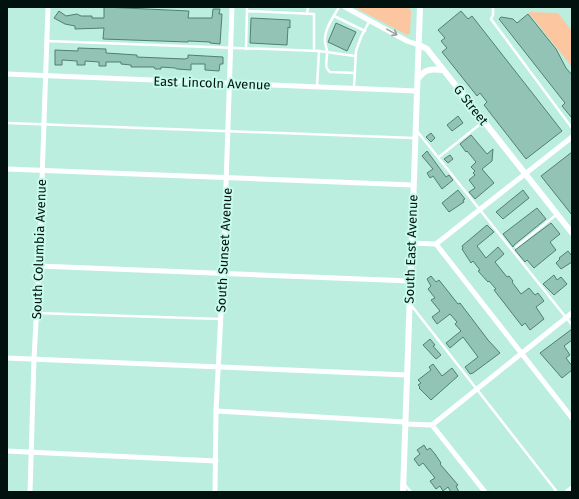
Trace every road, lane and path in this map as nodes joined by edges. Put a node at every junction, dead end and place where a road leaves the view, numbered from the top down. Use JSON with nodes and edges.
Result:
{"nodes":[{"id":1,"x":48,"y":7,"type":"edge"},
{"id":2,"x":232,"y":7,"type":"edge"},
{"id":3,"x":247,"y":7,"type":"edge"},
{"id":4,"x":308,"y":7,"type":"edge"},
{"id":5,"x":339,"y":7,"type":"edge"},
{"id":6,"x":345,"y":7,"type":"edge"},
{"id":7,"x":420,"y":7,"type":"edge"},
{"id":8,"x":493,"y":7,"type":"edge"},
{"id":9,"x":247,"y":11,"type":"junction"},
{"id":10,"x":308,"y":14,"type":"junction"},
{"id":11,"x":334,"y":16,"type":"junction"},
{"id":12,"x":370,"y":20,"type":"junction"},
{"id":13,"x":365,"y":31,"type":"junction"},
{"id":14,"x":46,"y":41,"type":"junction"},
{"id":15,"x":419,"y":45,"type":"junction"},
{"id":16,"x":231,"y":48,"type":"junction"},
{"id":17,"x":246,"y":49,"type":"junction"},
{"id":18,"x":314,"y":50,"type":"junction"},
{"id":19,"x":319,"y":51,"type":"junction"},
{"id":20,"x":327,"y":52,"type":"junction"},
{"id":21,"x":355,"y":56,"type":"junction"},
{"id":22,"x":443,"y":70,"type":"junction"},
{"id":23,"x":355,"y":73,"type":"junction"},
{"id":24,"x":7,"y":74,"type":"edge"},
{"id":25,"x":45,"y":76,"type":"junction"},
{"id":26,"x":417,"y":80,"type":"junction"},
{"id":27,"x":230,"y":83,"type":"junction"},
{"id":28,"x":317,"y":87,"type":"junction"},
{"id":29,"x":354,"y":88,"type":"junction"},
{"id":30,"x":417,"y":91,"type":"junction"},
{"id":31,"x":484,"y":121,"type":"junction"},
{"id":32,"x":7,"y":123,"type":"edge"},
{"id":33,"x":43,"y":125,"type":"junction"},
{"id":34,"x":572,"y":128,"type":"edge"},
{"id":35,"x":415,"y":129,"type":"junction"},
{"id":36,"x":228,"y":131,"type":"junction"},
{"id":37,"x":572,"y":137,"type":"edge"},
{"id":38,"x":415,"y":138,"type":"junction"},
{"id":39,"x":439,"y":157,"type":"junction"},
{"id":40,"x":7,"y":169,"type":"edge"},
{"id":41,"x":42,"y":171,"type":"junction"},
{"id":42,"x":526,"y":174,"type":"junction"},
{"id":43,"x":227,"y":178,"type":"junction"},
{"id":44,"x":413,"y":185,"type":"junction"},
{"id":45,"x":480,"y":210,"type":"junction"},
{"id":46,"x":557,"y":214,"type":"junction"},
{"id":47,"x":572,"y":233,"type":"edge"},
{"id":48,"x":412,"y":244,"type":"junction"},
{"id":49,"x":436,"y":244,"type":"junction"},
{"id":50,"x":516,"y":247,"type":"dead end"},
{"id":51,"x":39,"y":266,"type":"junction"},
{"id":52,"x":223,"y":273,"type":"junction"},
{"id":53,"x":410,"y":281,"type":"junction"},
{"id":54,"x":410,"y":303,"type":"junction"},
{"id":55,"x":572,"y":313,"type":"edge"},
{"id":56,"x":36,"y":314,"type":"junction"},
{"id":57,"x":567,"y":318,"type":"junction"},
{"id":58,"x":221,"y":319,"type":"junction"},
{"id":59,"x":572,"y":325,"type":"edge"},
{"id":60,"x":521,"y":354,"type":"junction"},
{"id":61,"x":7,"y":358,"type":"edge"},
{"id":62,"x":34,"y":359,"type":"junction"},
{"id":63,"x":218,"y":367,"type":"junction"},
{"id":64,"x":407,"y":375,"type":"junction"},
{"id":65,"x":477,"y":389,"type":"junction"},
{"id":66,"x":216,"y":411,"type":"junction"},
{"id":67,"x":572,"y":418,"type":"edge"},
{"id":68,"x":405,"y":423,"type":"junction"},
{"id":69,"x":432,"y":425,"type":"junction"},
{"id":70,"x":7,"y":451,"type":"edge"},
{"id":71,"x":32,"y":452,"type":"junction"},
{"id":72,"x":216,"y":461,"type":"junction"},
{"id":73,"x":404,"y":483,"type":"junction"},
{"id":74,"x":572,"y":488,"type":"edge"},
{"id":75,"x":30,"y":492,"type":"edge"},
{"id":76,"x":215,"y":492,"type":"edge"},
{"id":77,"x":403,"y":492,"type":"edge"},
{"id":78,"x":411,"y":492,"type":"edge"},
{"id":79,"x":485,"y":492,"type":"edge"},
{"id":80,"x":558,"y":492,"type":"edge"},
{"id":81,"x":567,"y":492,"type":"edge"}],
"edges":[{"from":1,"to":14,"type":"street","name":"South Columbia Avenue"},
{"from":2,"to":16,"type":"street","name":"South Sunset Avenue"},
{"from":3,"to":9,"type":"lane"},
{"from":4,"to":10,"type":"lane"},
{"from":5,"to":11,"type":"lane"},
{"from":6,"to":12,"type":"street","name":"G Street"},
{"from":7,"to":15,"type":"street","name":"South East Avenue"},
{"from":8,"to":34,"type":"lane"},
{"from":9,"to":10,"type":"lane"},
{"from":9,"to":17,"type":"lane"},
{"from":10,"to":18,"type":"lane"},
{"from":11,"to":13,"type":"lane"},
{"from":11,"to":20,"type":"lane"},
{"from":12,"to":13,"type":"lane"},
{"from":12,"to":15,"type":"street","name":"G Street","one_way":true},
{"from":13,"to":21,"type":"lane"},
{"from":14,"to":16,"type":"lane"},
{"from":14,"to":25,"type":"street","name":"South Columbia Avenue"},
{"from":15,"to":22,"type":"street","name":"G Street"},
{"from":15,"to":26,"type":"street","name":"South East Avenue"},
{"from":16,"to":17,"type":"lane"},
{"from":16,"to":27,"type":"street","name":"South Sunset Avenue"},
{"from":17,"to":18,"type":"lane"},
{"from":18,"to":19,"type":"lane"},
{"from":19,"to":20,"type":"lane"},
{"from":19,"to":28,"type":"lane"},
{"from":20,"to":21,"type":"lane"},
{"from":20,"to":23,"type":"lane"},
{"from":21,"to":23,"type":"lane"},
{"from":22,"to":26,"type":"street"},
{"from":22,"to":31,"type":"street","name":"G Street"},
{"from":23,"to":29,"type":"lane"},
{"from":24,"to":25,"type":"street","name":"East Lincoln Avenue"},
{"from":25,"to":27,"type":"street","name":"East Lincoln Avenue"},
{"from":25,"to":33,"type":"street","name":"South Columbia Avenue"},
{"from":26,"to":30,"type":"street","name":"South East Avenue"},
{"from":27,"to":28,"type":"street","name":"East Lincoln Avenue"},
{"from":27,"to":36,"type":"street","name":"South Sunset Avenue"},
{"from":28,"to":29,"type":"street","name":"East Lincoln Avenue"},
{"from":29,"to":30,"type":"street","name":"East Lincoln Avenue"},
{"from":30,"to":35,"type":"street","name":"South East Avenue"},
{"from":31,"to":39,"type":"lane"},
{"from":31,"to":42,"type":"street","name":"G Street"},
{"from":32,"to":33,"type":"lane"},
{"from":33,"to":36,"type":"lane"},
{"from":33,"to":41,"type":"street","name":"South Columbia Avenue"},
{"from":35,"to":38,"type":"street","name":"South East Avenue"},
{"from":35,"to":39,"type":"lane"},
{"from":36,"to":38,"type":"lane"},
{"from":36,"to":43,"type":"street","name":"South Sunset Avenue"},
{"from":37,"to":42,"type":"street"},
{"from":38,"to":44,"type":"street","name":"South East Avenue"},
{"from":39,"to":45,"type":"lane"},
{"from":40,"to":41,"type":"street"},
{"from":41,"to":43,"type":"street"},
{"from":41,"to":51,"type":"street","name":"South Columbia Avenue"},
{"from":42,"to":45,"type":"street"},
{"from":42,"to":46,"type":"street","name":"G Street"},
{"from":43,"to":44,"type":"street"},
{"from":43,"to":52,"type":"street","name":"South Sunset Avenue"},
{"from":44,"to":48,"type":"street","name":"South East Avenue"},
{"from":45,"to":49,"type":"street"},
{"from":45,"to":57,"type":"lane"},
{"from":46,"to":47,"type":"street","name":"G Street"},
{"from":46,"to":50,"type":"lane"},
{"from":48,"to":49,"type":"street"},
{"from":48,"to":53,"type":"street","name":"South East Avenue"},
{"from":49,"to":60,"type":"street"},
{"from":51,"to":52,"type":"street"},
{"from":51,"to":56,"type":"street","name":"South Columbia Avenue"},
{"from":52,"to":53,"type":"street"},
{"from":52,"to":58,"type":"street","name":"South Sunset Avenue"},
{"from":53,"to":54,"type":"street","name":"South East Avenue"},
{"from":54,"to":64,"type":"street","name":"South East Avenue"},
{"from":54,"to":65,"type":"lane"},
{"from":55,"to":57,"type":"street"},
{"from":56,"to":58,"type":"lane"},
{"from":56,"to":62,"type":"street","name":"South Columbia Avenue"},
{"from":57,"to":59,"type":"lane"},
{"from":57,"to":60,"type":"street"},
{"from":58,"to":63,"type":"street","name":"South Sunset Avenue"},
{"from":60,"to":65,"type":"street"},
{"from":60,"to":67,"type":"street"},
{"from":61,"to":62,"type":"street"},
{"from":62,"to":63,"type":"street"},
{"from":62,"to":71,"type":"street","name":"South Columbia Avenue"},
{"from":63,"to":64,"type":"street"},
{"from":63,"to":66,"type":"street","name":"South Sunset Avenue"},
{"from":64,"to":68,"type":"street","name":"South East Avenue"},
{"from":65,"to":69,"type":"street"},
{"from":65,"to":80,"type":"lane"},
{"from":66,"to":68,"type":"street"},
{"from":66,"to":72,"type":"street","name":"South Sunset Avenue"},
{"from":68,"to":69,"type":"street"},
{"from":68,"to":73,"type":"street","name":"South East Avenue"},
{"from":69,"to":79,"type":"street"},
{"from":70,"to":71,"type":"street"},
{"from":71,"to":72,"type":"street"},
{"from":71,"to":75,"type":"street","name":"South Columbia Avenue"},
{"from":72,"to":76,"type":"street","name":"South Sunset Avenue"},
{"from":73,"to":77,"type":"street","name":"South East Avenue"},
{"from":73,"to":78,"type":"lane"},
{"from":74,"to":81,"type":"street"}]}
